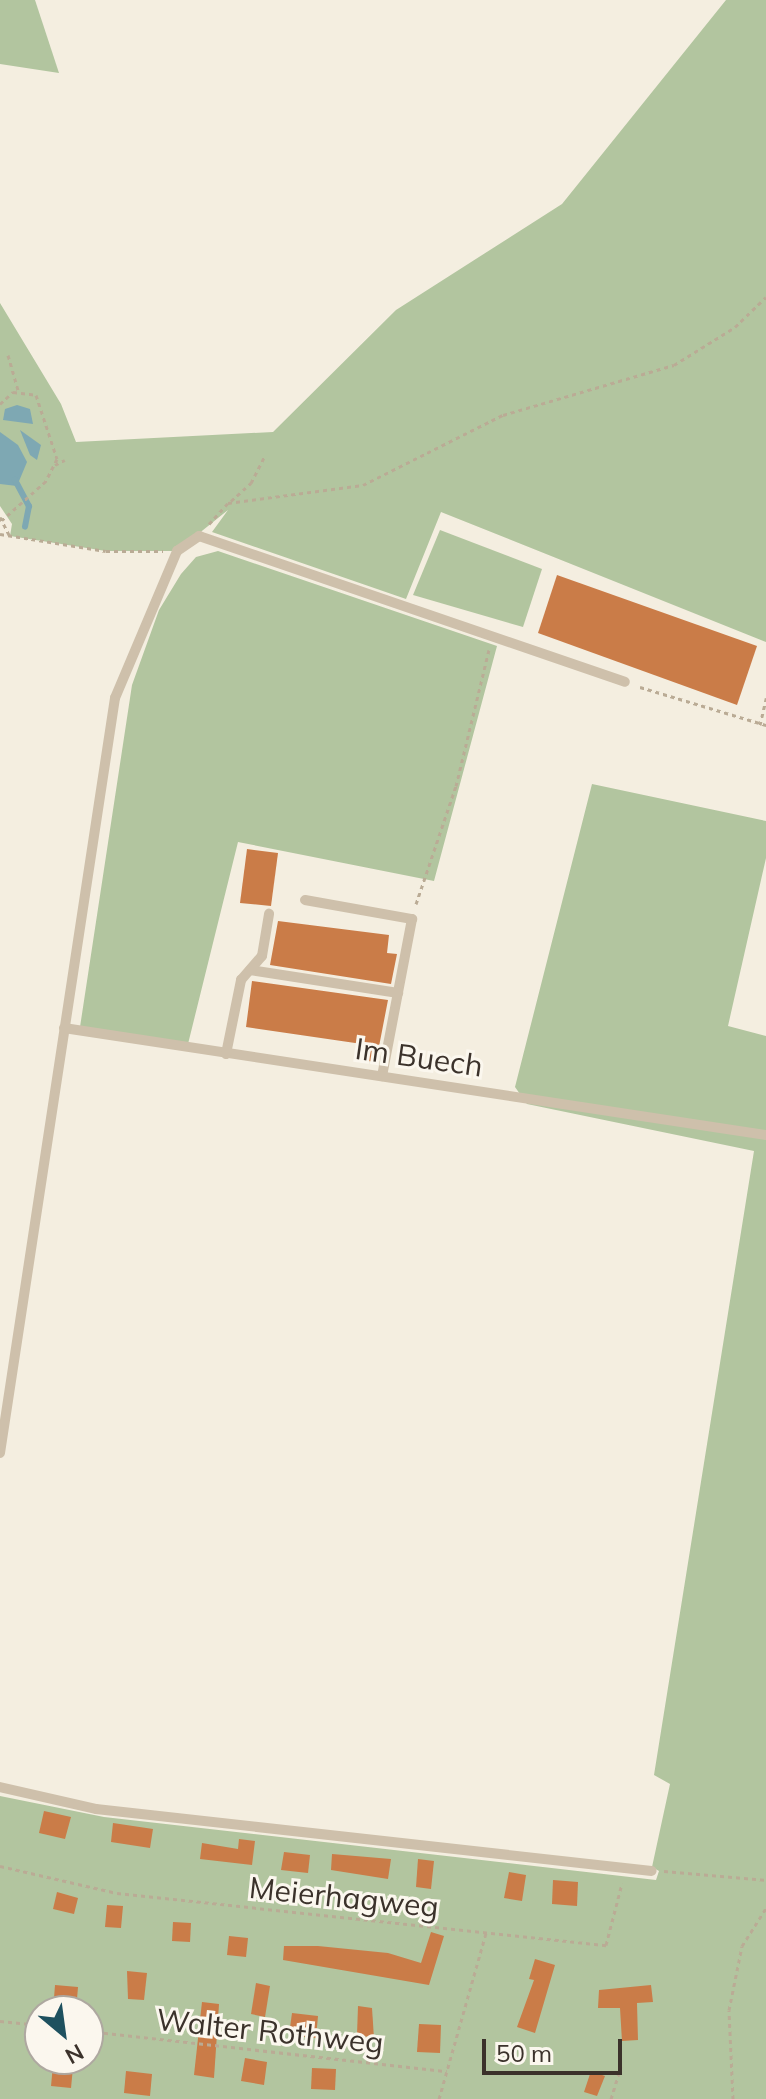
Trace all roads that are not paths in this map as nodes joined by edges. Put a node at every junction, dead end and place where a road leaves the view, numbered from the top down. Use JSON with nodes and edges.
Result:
{"nodes":[{"id":1,"x":625,"y":682,"type":"road end"},
{"id":2,"x":305,"y":900,"type":"dead end"},
{"id":3,"x":269,"y":914,"type":"dead end"},
{"id":4,"x":250,"y":970,"type":"junction"},
{"id":5,"x":398,"y":993,"type":"junction"},
{"id":6,"x":64,"y":1028,"type":"junction"},
{"id":7,"x":226,"y":1054,"type":"junction"},
{"id":8,"x":382,"y":1076,"type":"junction"},
{"id":9,"x":766,"y":1135,"type":"edge"},
{"id":10,"x":0,"y":1453,"type":"edge"},
{"id":11,"x":0,"y":1787,"type":"edge"},
{"id":12,"x":652,"y":1871,"type":"road end"}],
"edges":[{"from":1,"to":6,"type":"lane"},
{"from":2,"to":5,"type":"lane"},
{"from":3,"to":4,"type":"lane"},
{"from":4,"to":5,"type":"lane"},
{"from":4,"to":7,"type":"lane"},
{"from":5,"to":8,"type":"lane"},
{"from":6,"to":7,"type":"lane","name":"Im Buech"},
{"from":6,"to":10,"type":"lane"},
{"from":7,"to":8,"type":"lane","name":"Im Buech"},
{"from":8,"to":9,"type":"lane","name":"Im Buech"},
{"from":11,"to":12,"type":"lane"}]}
